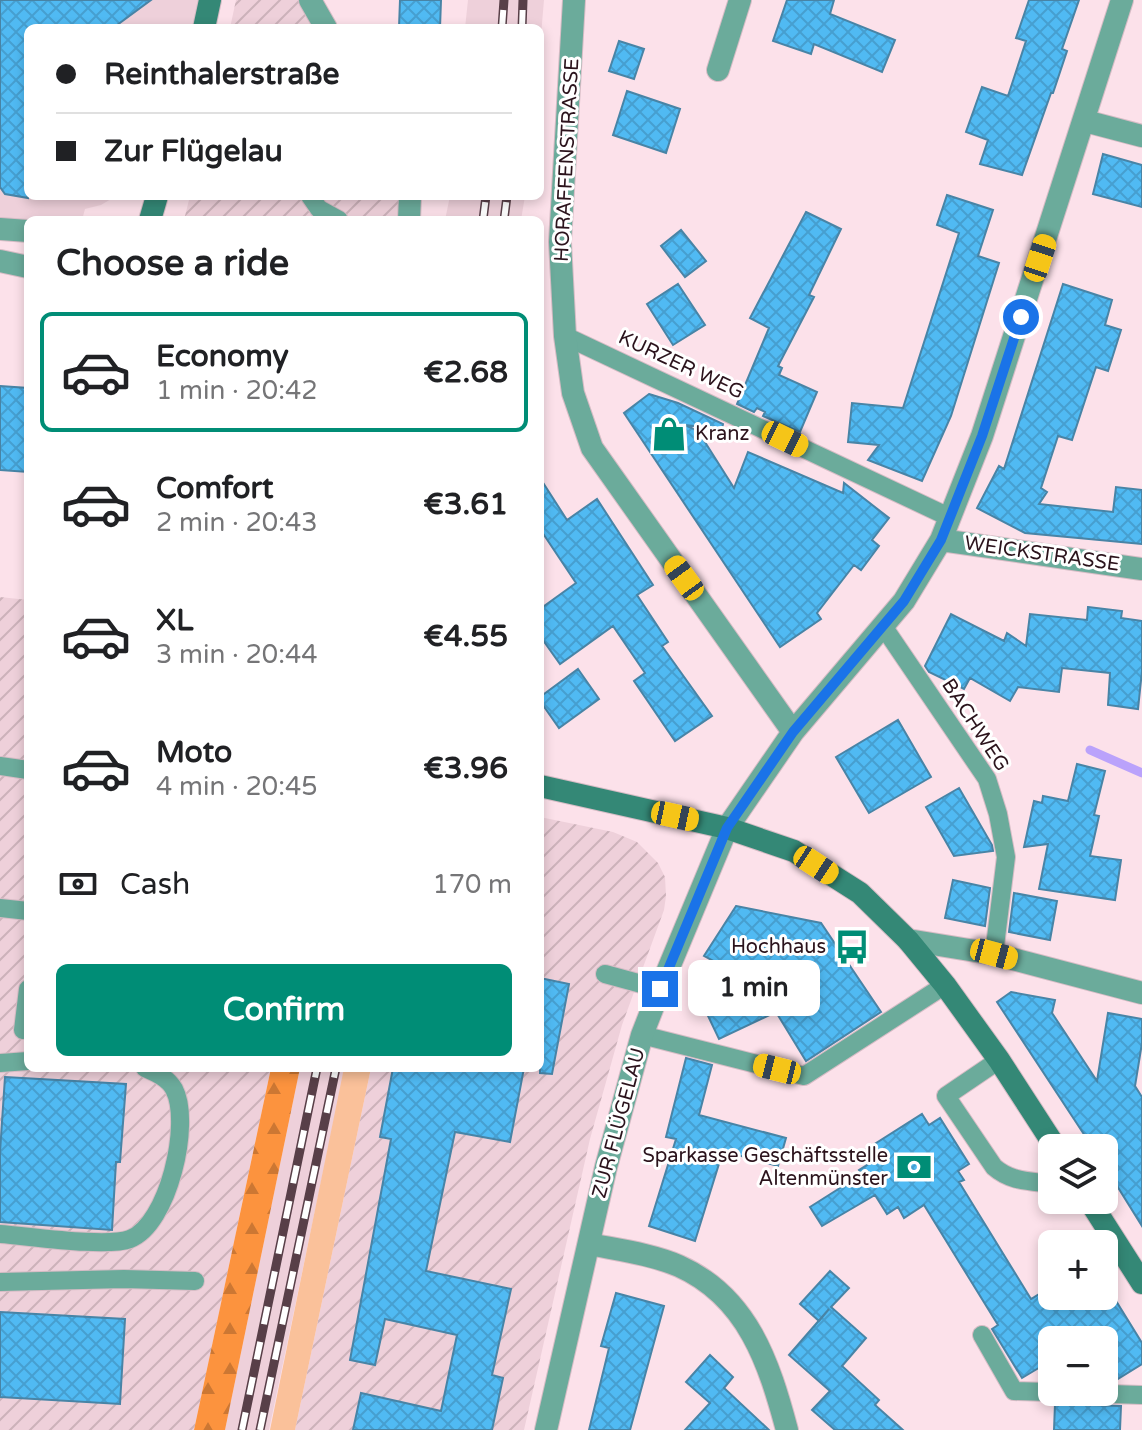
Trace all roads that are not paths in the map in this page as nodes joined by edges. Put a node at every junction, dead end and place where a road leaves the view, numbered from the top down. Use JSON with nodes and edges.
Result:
{"nodes":[{"id":1,"x":210,"y":0,"type":"edge"},
{"id":2,"x":310,"y":0,"type":"edge"},
{"id":3,"x":574,"y":0,"type":"edge"},
{"id":4,"x":740,"y":0,"type":"edge"},
{"id":5,"x":1122,"y":0,"type":"edge"},
{"id":6,"x":205,"y":24,"type":"edge"},
{"id":7,"x":324,"y":24,"type":"edge"},
{"id":8,"x":718,"y":70,"type":"dead end"},
{"id":9,"x":1085,"y":121,"type":"junction"},
{"id":10,"x":1142,"y":136,"type":"edge"},
{"id":11,"x":313,"y":200,"type":"edge"},
{"id":12,"x":332,"y":216,"type":"edge"},
{"id":13,"x":0,"y":229,"type":"edge"},
{"id":14,"x":24,"y":231,"type":"edge"},
{"id":15,"x":0,"y":261,"type":"edge"},
{"id":16,"x":24,"y":266,"type":"edge"},
{"id":17,"x":565,"y":336,"type":"junction"},
{"id":18,"x":951,"y":518,"type":"junction"},
{"id":19,"x":941,"y":540,"type":"junction"},
{"id":20,"x":1142,"y":569,"type":"edge"},
{"id":21,"x":883,"y":626,"type":"junction"},
{"id":22,"x":793,"y":732,"type":"junction"},
{"id":23,"x":0,"y":766,"type":"edge"},
{"id":24,"x":24,"y":769,"type":"edge"},
{"id":25,"x":544,"y":787,"type":"edge"},
{"id":26,"x":727,"y":828,"type":"junction"},
{"id":27,"x":0,"y":908,"type":"edge"},
{"id":28,"x":24,"y":911,"type":"edge"},
{"id":29,"x":908,"y":940,"type":"junction"},
{"id":30,"x":994,"y":954,"type":"junction"},
{"id":31,"x":605,"y":974,"type":"dead end"},
{"id":32,"x":945,"y":985,"type":"junction"},
{"id":33,"x":660,"y":989,"type":"junction"},
{"id":34,"x":1142,"y":993,"type":"edge"},
{"id":35,"x":24,"y":1022,"type":"edge"},
{"id":36,"x":23,"y":1030,"type":"dead end"},
{"id":37,"x":642,"y":1035,"type":"junction"},
{"id":38,"x":999,"y":1060,"type":"junction"},
{"id":39,"x":24,"y":1061,"type":"edge"},
{"id":40,"x":0,"y":1063,"type":"edge"},
{"id":41,"x":153,"y":1072,"type":"edge"},
{"id":42,"x":1047,"y":1134,"type":"edge"},
{"id":43,"x":1038,"y":1182,"type":"edge"},
{"id":44,"x":1098,"y":1214,"type":"edge"},
{"id":45,"x":0,"y":1234,"type":"edge"},
{"id":46,"x":589,"y":1244,"type":"junction"},
{"id":47,"x":195,"y":1281,"type":"dead end"},
{"id":48,"x":0,"y":1282,"type":"edge"},
{"id":49,"x":1142,"y":1283,"type":"edge"},
{"id":50,"x":982,"y":1335,"type":"dead end"},
{"id":51,"x":1142,"y":1395,"type":"edge"},
{"id":52,"x":546,"y":1430,"type":"edge"},
{"id":53,"x":787,"y":1430,"type":"edge"}],
"edges":[{"from":1,"to":6,"type":"main road"},
{"from":2,"to":7,"type":"street"},
{"from":3,"to":17,"type":"street","name":"HORAFFENSTRASSE"},
{"from":4,"to":8,"type":"street"},
{"from":5,"to":9,"type":"street","name":"ZUR FLÜGELAU"},
{"from":9,"to":10,"type":"street"},
{"from":9,"to":18,"type":"street","name":"ZUR FLÜGELAU"},
{"from":11,"to":12,"type":"lane"},
{"from":13,"to":14,"type":"street"},
{"from":15,"to":16,"type":"street"},
{"from":17,"to":18,"type":"lane","name":"KURZER WEG"},
{"from":17,"to":22,"type":"street","name":"HORAFFENSTRASSE"},
{"from":18,"to":19,"type":"street","name":"ZUR FLÜGELAU"},
{"from":19,"to":20,"type":"street","name":"WEICKSTRASSE"},
{"from":19,"to":21,"type":"street","name":"ZUR FLÜGELAU"},
{"from":21,"to":22,"type":"street","name":"ZUR FLÜGELAU"},
{"from":21,"to":30,"type":"lane","name":"BACHWEG"},
{"from":22,"to":26,"type":"street","name":"ZUR FLÜGELAU"},
{"from":23,"to":24,"type":"lane"},
{"from":25,"to":26,"type":"main road"},
{"from":26,"to":29,"type":"main road"},
{"from":26,"to":33,"type":"street","name":"ZUR FLÜGELAU"},
{"from":27,"to":28,"type":"lane"},
{"from":29,"to":30,"type":"street"},
{"from":29,"to":32,"type":"main road"},
{"from":30,"to":34,"type":"street"},
{"from":31,"to":33,"type":"lane"},
{"from":32,"to":37,"type":"lane"},
{"from":32,"to":38,"type":"main road"},
{"from":33,"to":37,"type":"street","name":"ZUR FLÜGELAU"},
{"from":35,"to":36,"type":"lane"},
{"from":37,"to":46,"type":"street","name":"ZUR FLÜGELAU"},
{"from":38,"to":42,"type":"main road"},
{"from":38,"to":43,"type":"lane"},
{"from":39,"to":40,"type":"lane"},
{"from":41,"to":45,"type":"lane"},
{"from":44,"to":49,"type":"main road"},
{"from":46,"to":52,"type":"street","name":"ZUR FLÜGELAU"},
{"from":46,"to":53,"type":"street"},
{"from":47,"to":48,"type":"lane"},
{"from":50,"to":51,"type":"lane"}]}
